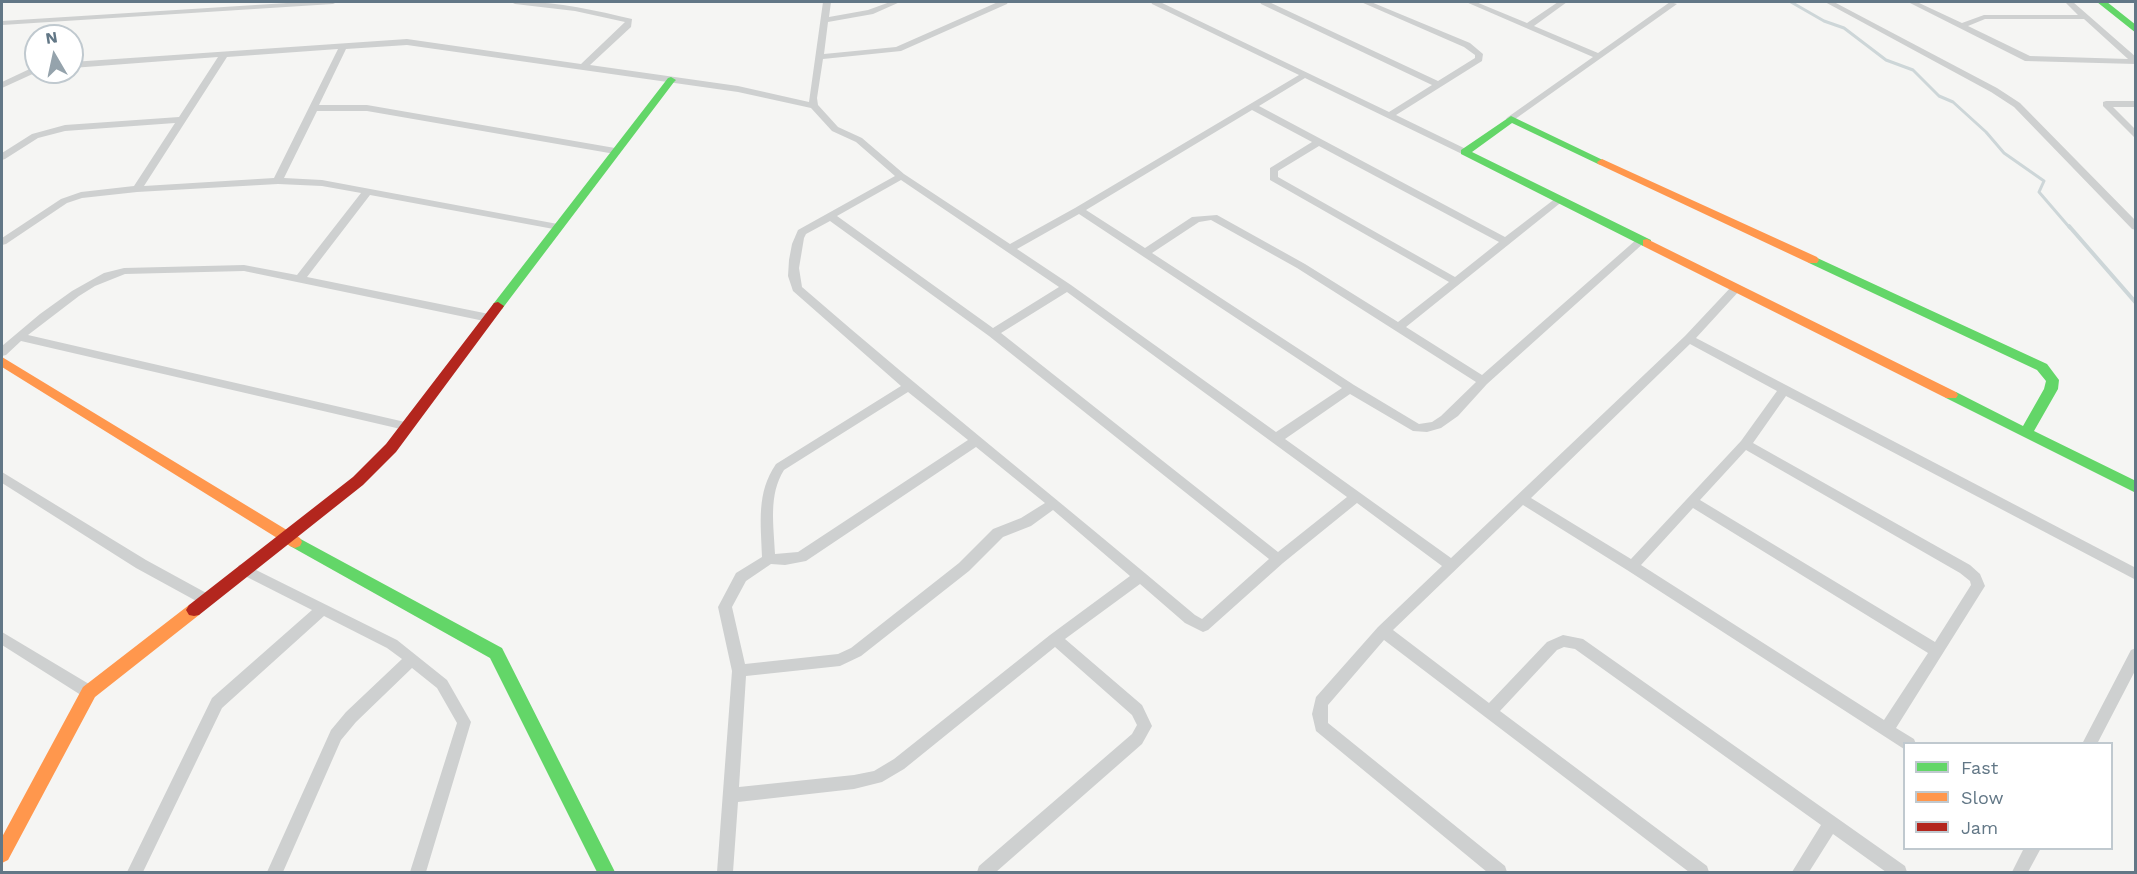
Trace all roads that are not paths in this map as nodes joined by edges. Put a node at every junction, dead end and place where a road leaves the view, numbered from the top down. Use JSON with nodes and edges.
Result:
{"nodes":[{"id":1,"x":333,"y":2,"type":"edge"},
{"id":2,"x":515,"y":2,"type":"edge"},
{"id":3,"x":827,"y":2,"type":"edge"},
{"id":4,"x":896,"y":2,"type":"edge"},
{"id":5,"x":1004,"y":2,"type":"edge"},
{"id":6,"x":1156,"y":2,"type":"edge"},
{"id":7,"x":1264,"y":2,"type":"edge"},
{"id":8,"x":1365,"y":2,"type":"edge"},
{"id":9,"x":1470,"y":2,"type":"edge"},
{"id":10,"x":1563,"y":2,"type":"edge"},
{"id":11,"x":1828,"y":2,"type":"edge"},
{"id":12,"x":1912,"y":2,"type":"edge"},
{"id":13,"x":2069,"y":2,"type":"edge"},
{"id":14,"x":2102,"y":2,"type":"edge"},
{"id":15,"x":1673,"y":4,"type":"dead end"},
{"id":16,"x":2086,"y":17,"type":"junction"},
{"id":17,"x":824,"y":20,"type":"junction"},
{"id":18,"x":2,"y":23,"type":"edge"},
{"id":19,"x":1529,"y":26,"type":"junction"},
{"id":20,"x":1962,"y":26,"type":"junction"},
{"id":21,"x":2136,"y":30,"type":"edge"},
{"id":22,"x":344,"y":45,"type":"junction"},
{"id":23,"x":225,"y":54,"type":"junction"},
{"id":24,"x":1598,"y":56,"type":"junction"},
{"id":25,"x":821,"y":57,"type":"junction"},
{"id":26,"x":2135,"y":62,"type":"edge"},
{"id":27,"x":84,"y":64,"type":"edge"},
{"id":28,"x":583,"y":67,"type":"junction"},
{"id":29,"x":24,"y":75,"type":"edge"},
{"id":30,"x":1305,"y":75,"type":"junction"},
{"id":31,"x":671,"y":80,"type":"junction"},
{"id":32,"x":1438,"y":84,"type":"junction"},
{"id":33,"x":2,"y":85,"type":"edge"},
{"id":34,"x":2136,"y":104,"type":"edge"},
{"id":35,"x":814,"y":106,"type":"junction"},
{"id":36,"x":1251,"y":106,"type":"junction"},
{"id":37,"x":313,"y":108,"type":"junction"},
{"id":38,"x":1390,"y":115,"type":"junction"},
{"id":39,"x":1511,"y":118,"type":"junction"},
{"id":40,"x":182,"y":120,"type":"junction"},
{"id":41,"x":2136,"y":136,"type":"edge"},
{"id":42,"x":1319,"y":142,"type":"junction"},
{"id":43,"x":615,"y":150,"type":"junction"},
{"id":44,"x":1466,"y":152,"type":"junction"},
{"id":45,"x":2,"y":157,"type":"edge"},
{"id":46,"x":901,"y":176,"type":"junction"},
{"id":47,"x":278,"y":181,"type":"junction"},
{"id":48,"x":137,"y":189,"type":"junction"},
{"id":49,"x":368,"y":191,"type":"junction"},
{"id":50,"x":1559,"y":200,"type":"junction"},
{"id":51,"x":1079,"y":210,"type":"junction"},
{"id":52,"x":830,"y":216,"type":"junction"},
{"id":53,"x":559,"y":227,"type":"junction"},
{"id":54,"x":2136,"y":227,"type":"edge"},
{"id":55,"x":1641,"y":241,"type":"junction"},
{"id":56,"x":2,"y":242,"type":"edge"},
{"id":57,"x":1506,"y":242,"type":"junction"},
{"id":58,"x":1010,"y":248,"type":"junction"},
{"id":59,"x":1145,"y":253,"type":"junction"},
{"id":60,"x":301,"y":278,"type":"junction"},
{"id":61,"x":1455,"y":281,"type":"junction"},
{"id":62,"x":1067,"y":287,"type":"junction"},
{"id":63,"x":1736,"y":288,"type":"junction"},
{"id":64,"x":489,"y":318,"type":"junction"},
{"id":65,"x":1400,"y":326,"type":"junction"},
{"id":66,"x":993,"y":333,"type":"junction"},
{"id":67,"x":19,"y":337,"type":"junction"},
{"id":68,"x":1689,"y":339,"type":"junction"},
{"id":69,"x":2,"y":352,"type":"edge"},
{"id":70,"x":2,"y":360,"type":"edge"},
{"id":71,"x":1483,"y":381,"type":"junction"},
{"id":72,"x":909,"y":386,"type":"junction"},
{"id":73,"x":1350,"y":388,"type":"junction"},
{"id":74,"x":1785,"y":389,"type":"junction"},
{"id":75,"x":405,"y":426,"type":"junction"},
{"id":76,"x":2027,"y":431,"type":"junction"},
{"id":77,"x":1277,"y":438,"type":"junction"},
{"id":78,"x":978,"y":440,"type":"junction"},
{"id":79,"x":1745,"y":444,"type":"junction"},
{"id":80,"x":2,"y":477,"type":"edge"},
{"id":81,"x":2136,"y":488,"type":"edge"},
{"id":82,"x":1357,"y":496,"type":"junction"},
{"id":83,"x":1523,"y":499,"type":"junction"},
{"id":84,"x":1691,"y":501,"type":"junction"},
{"id":85,"x":1054,"y":503,"type":"junction"},
{"id":86,"x":287,"y":538,"type":"junction"},
{"id":87,"x":769,"y":559,"type":"junction"},
{"id":88,"x":1278,"y":559,"type":"junction"},
{"id":89,"x":1451,"y":565,"type":"junction"},
{"id":90,"x":1632,"y":566,"type":"junction"},
{"id":91,"x":244,"y":569,"type":"junction"},
{"id":92,"x":2136,"y":576,"type":"edge"},
{"id":93,"x":1139,"y":577,"type":"junction"},
{"id":94,"x":205,"y":598,"type":"junction"},
{"id":95,"x":321,"y":610,"type":"junction"},
{"id":96,"x":1383,"y":631,"type":"junction"},
{"id":97,"x":2,"y":638,"type":"edge"},
{"id":98,"x":1055,"y":639,"type":"junction"},
{"id":99,"x":1937,"y":651,"type":"junction"},
{"id":100,"x":2136,"y":654,"type":"edge"},
{"id":101,"x":412,"y":659,"type":"junction"},
{"id":102,"x":739,"y":671,"type":"junction"},
{"id":103,"x":2131,"y":676,"type":"edge"},
{"id":104,"x":89,"y":692,"type":"junction"},
{"id":105,"x":1491,"y":711,"type":"junction"},
{"id":106,"x":1887,"y":729,"type":"junction"},
{"id":107,"x":1906,"y":742,"type":"edge"},
{"id":108,"x":2090,"y":742,"type":"edge"},
{"id":109,"x":731,"y":795,"type":"junction"},
{"id":110,"x":1831,"y":823,"type":"junction"},
{"id":111,"x":9,"y":825,"type":"edge"},
{"id":112,"x":2032,"y":850,"type":"edge"},
{"id":113,"x":2,"y":854,"type":"edge"},
{"id":114,"x":135,"y":873,"type":"edge"},
{"id":115,"x":275,"y":873,"type":"edge"},
{"id":116,"x":418,"y":873,"type":"edge"},
{"id":117,"x":606,"y":873,"type":"edge"},
{"id":118,"x":725,"y":873,"type":"edge"},
{"id":119,"x":985,"y":873,"type":"edge"},
{"id":120,"x":1499,"y":873,"type":"edge"},
{"id":121,"x":1701,"y":873,"type":"edge"},
{"id":122,"x":1800,"y":873,"type":"edge"},
{"id":123,"x":1899,"y":873,"type":"edge"},
{"id":124,"x":2020,"y":873,"type":"edge"}],
"edges":[{"from":1,"to":18,"type":"street"},
{"from":2,"to":28,"type":"street"},
{"from":3,"to":17,"type":"street"},
{"from":4,"to":17,"type":"street"},
{"from":5,"to":25,"type":"street"},
{"from":6,"to":30,"type":"street"},
{"from":7,"to":32,"type":"street"},
{"from":8,"to":32,"type":"street"},
{"from":9,"to":19,"type":"street"},
{"from":10,"to":19,"type":"street"},
{"from":11,"to":54,"type":"street"},
{"from":12,"to":20,"type":"street"},
{"from":13,"to":16,"type":"street"},
{"from":14,"to":21,"type":"street"},
{"from":15,"to":24,"type":"street"},
{"from":16,"to":20,"type":"street"},
{"from":16,"to":26,"type":"street"},
{"from":17,"to":25,"type":"street"},
{"from":19,"to":24,"type":"street"},
{"from":20,"to":26,"type":"street"},
{"from":22,"to":23,"type":"street"},
{"from":22,"to":28,"type":"street"},
{"from":22,"to":37,"type":"street"},
{"from":23,"to":27,"type":"street"},
{"from":23,"to":40,"type":"street"},
{"from":24,"to":39,"type":"street"},
{"from":25,"to":35,"type":"street"},
{"from":28,"to":31,"type":"street"},
{"from":29,"to":33,"type":"street"},
{"from":30,"to":36,"type":"street"},
{"from":30,"to":38,"type":"street"},
{"from":31,"to":35,"type":"street"},
{"from":31,"to":43,"type":"street"},
{"from":32,"to":38,"type":"street"},
{"from":34,"to":41,"type":"street"},
{"from":35,"to":46,"type":"street"},
{"from":36,"to":42,"type":"street"},
{"from":36,"to":51,"type":"street"},
{"from":37,"to":43,"type":"street"},
{"from":37,"to":47,"type":"street"},
{"from":38,"to":44,"type":"street"},
{"from":39,"to":44,"type":"street"},
{"from":39,"to":76,"type":"street"},
{"from":40,"to":45,"type":"street"},
{"from":40,"to":48,"type":"street"},
{"from":42,"to":57,"type":"street"},
{"from":42,"to":61,"type":"street"},
{"from":43,"to":53,"type":"street"},
{"from":44,"to":50,"type":"street"},
{"from":46,"to":52,"type":"street"},
{"from":46,"to":58,"type":"street"},
{"from":47,"to":48,"type":"street"},
{"from":47,"to":49,"type":"street"},
{"from":48,"to":56,"type":"street"},
{"from":49,"to":53,"type":"street"},
{"from":49,"to":60,"type":"street"},
{"from":50,"to":55,"type":"street"},
{"from":50,"to":57,"type":"street"},
{"from":51,"to":58,"type":"street"},
{"from":51,"to":59,"type":"street"},
{"from":52,"to":66,"type":"street"},
{"from":52,"to":72,"type":"street"},
{"from":53,"to":64,"type":"street"},
{"from":55,"to":63,"type":"street"},
{"from":55,"to":71,"type":"street"},
{"from":57,"to":61,"type":"street"},
{"from":58,"to":62,"type":"street"},
{"from":59,"to":65,"type":"street"},
{"from":59,"to":73,"type":"street"},
{"from":60,"to":64,"type":"street"},
{"from":60,"to":67,"type":"street"},
{"from":61,"to":65,"type":"street"},
{"from":62,"to":66,"type":"street"},
{"from":62,"to":77,"type":"street"},
{"from":63,"to":68,"type":"street"},
{"from":63,"to":76,"type":"street"},
{"from":64,"to":75,"type":"street"},
{"from":65,"to":71,"type":"street"},
{"from":66,"to":88,"type":"street"},
{"from":67,"to":69,"type":"street"},
{"from":67,"to":75,"type":"street"},
{"from":68,"to":74,"type":"street"},
{"from":68,"to":83,"type":"street"},
{"from":70,"to":86,"type":"street"},
{"from":71,"to":73,"type":"street"},
{"from":72,"to":78,"type":"street"},
{"from":72,"to":87,"type":"street"},
{"from":73,"to":77,"type":"street"},
{"from":74,"to":79,"type":"street"},
{"from":74,"to":92,"type":"street"},
{"from":75,"to":86,"type":"street"},
{"from":76,"to":81,"type":"street"},
{"from":77,"to":82,"type":"street"},
{"from":78,"to":85,"type":"street"},
{"from":78,"to":87,"type":"street"},
{"from":79,"to":84,"type":"street"},
{"from":79,"to":99,"type":"street"},
{"from":80,"to":94,"type":"street"},
{"from":82,"to":88,"type":"street"},
{"from":82,"to":89,"type":"street"},
{"from":83,"to":89,"type":"street"},
{"from":83,"to":90,"type":"street"},
{"from":84,"to":90,"type":"street"},
{"from":84,"to":99,"type":"street"},
{"from":85,"to":93,"type":"street"},
{"from":85,"to":102,"type":"street"},
{"from":86,"to":91,"type":"street"},
{"from":86,"to":117,"type":"street"},
{"from":87,"to":102,"type":"street"},
{"from":88,"to":93,"type":"street"},
{"from":89,"to":96,"type":"street"},
{"from":90,"to":106,"type":"street"},
{"from":91,"to":94,"type":"street"},
{"from":91,"to":95,"type":"street"},
{"from":93,"to":98,"type":"street"},
{"from":94,"to":104,"type":"street"},
{"from":95,"to":101,"type":"street"},
{"from":95,"to":114,"type":"street"},
{"from":96,"to":105,"type":"street"},
{"from":96,"to":120,"type":"street"},
{"from":97,"to":104,"type":"street"},
{"from":98,"to":109,"type":"street"},
{"from":98,"to":119,"type":"street"},
{"from":99,"to":106,"type":"street"},
{"from":100,"to":103,"type":"street"},
{"from":101,"to":115,"type":"street"},
{"from":101,"to":116,"type":"street"},
{"from":102,"to":109,"type":"street"},
{"from":103,"to":108,"type":"street"},
{"from":104,"to":111,"type":"street"},
{"from":105,"to":110,"type":"street"},
{"from":105,"to":121,"type":"street"},
{"from":106,"to":107,"type":"street"},
{"from":109,"to":118,"type":"street"},
{"from":110,"to":122,"type":"street"},
{"from":110,"to":123,"type":"street"},
{"from":111,"to":113,"type":"street"},
{"from":112,"to":124,"type":"street"}]}
